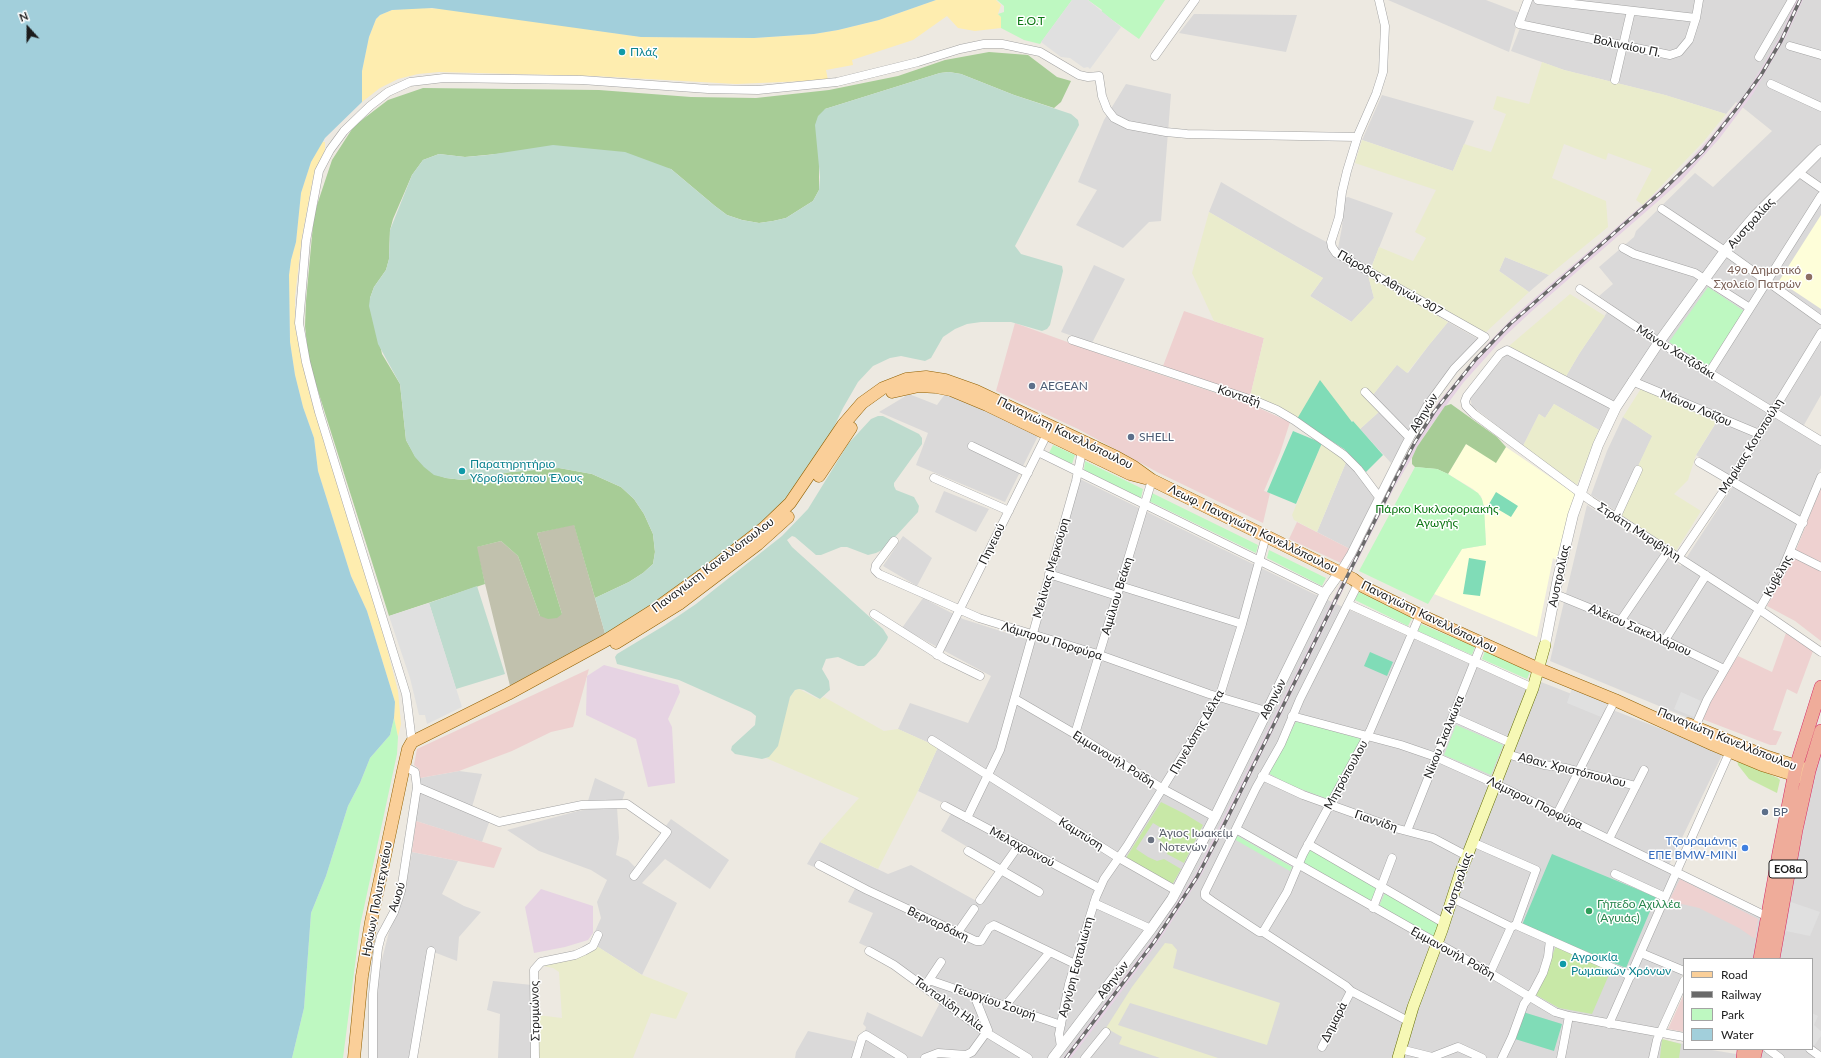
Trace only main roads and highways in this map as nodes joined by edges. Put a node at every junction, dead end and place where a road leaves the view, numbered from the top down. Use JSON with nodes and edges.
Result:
{"nodes":[{"id":1,"x":1152,"y":480,"type":"junction"},
{"id":2,"x":1356,"y":581,"type":"junction"},
{"id":3,"x":1545,"y":645,"type":"road end"},
{"id":4,"x":1540,"y":665,"type":"junction"},
{"id":5,"x":1821,"y":687,"type":"edge"},
{"id":6,"x":508,"y":694,"type":"junction"},
{"id":7,"x":1821,"y":731,"type":"edge"},
{"id":8,"x":412,"y":742,"type":"joint"},
{"id":9,"x":1802,"y":773,"type":"junction"},
{"id":10,"x":1760,"y":958,"type":"edge"},
{"id":11,"x":1773,"y":958,"type":"edge"},
{"id":12,"x":1399,"y":1054,"type":"edge"},
{"id":13,"x":354,"y":1058,"type":"edge"}],
"edges":[{"from":1,"to":2,"type":"main road","name":"Λεωφ. Παναγιώτη Κανελλόπουλου"},
{"from":1,"to":6,"type":"main road","name":"Παναγιώτη Κανελλόπουλου"},
{"from":1,"to":6,"type":"main road","name":"Παναγιώτη Κανελλόπουλου"},
{"from":2,"to":4,"type":"main road","name":"Παναγιώτη Κανελλόπουλου"},
{"from":2,"to":4,"type":"main road","name":"Παναγιώτη Κανελλόπουλου"},
{"from":3,"to":4,"type":"main road","name":"Αυστραλίας"},
{"from":4,"to":9,"type":"main road","name":"Παναγιώτη Κανελλόπουλου"},
{"from":4,"to":9,"type":"main road","name":"Παναγιώτη Κανελλόπουλου"},
{"from":4,"to":12,"type":"main road","name":"Αυστραλίας"},
{"from":5,"to":9,"type":"highway","number":"ΕΟ8α"},
{"from":6,"to":8,"type":"main road","name":"Παναγιώτη Κανελλόπουλου"},
{"from":7,"to":9,"type":"highway","number":"ΕΟ8α"},
{"from":8,"to":13,"type":"main road","name":"Ηρώων Πολυτεχνείου"},
{"from":9,"to":10,"type":"highway","number":"ΕΟ8α"},
{"from":9,"to":11,"type":"highway","number":"ΕΟ8α"}]}
